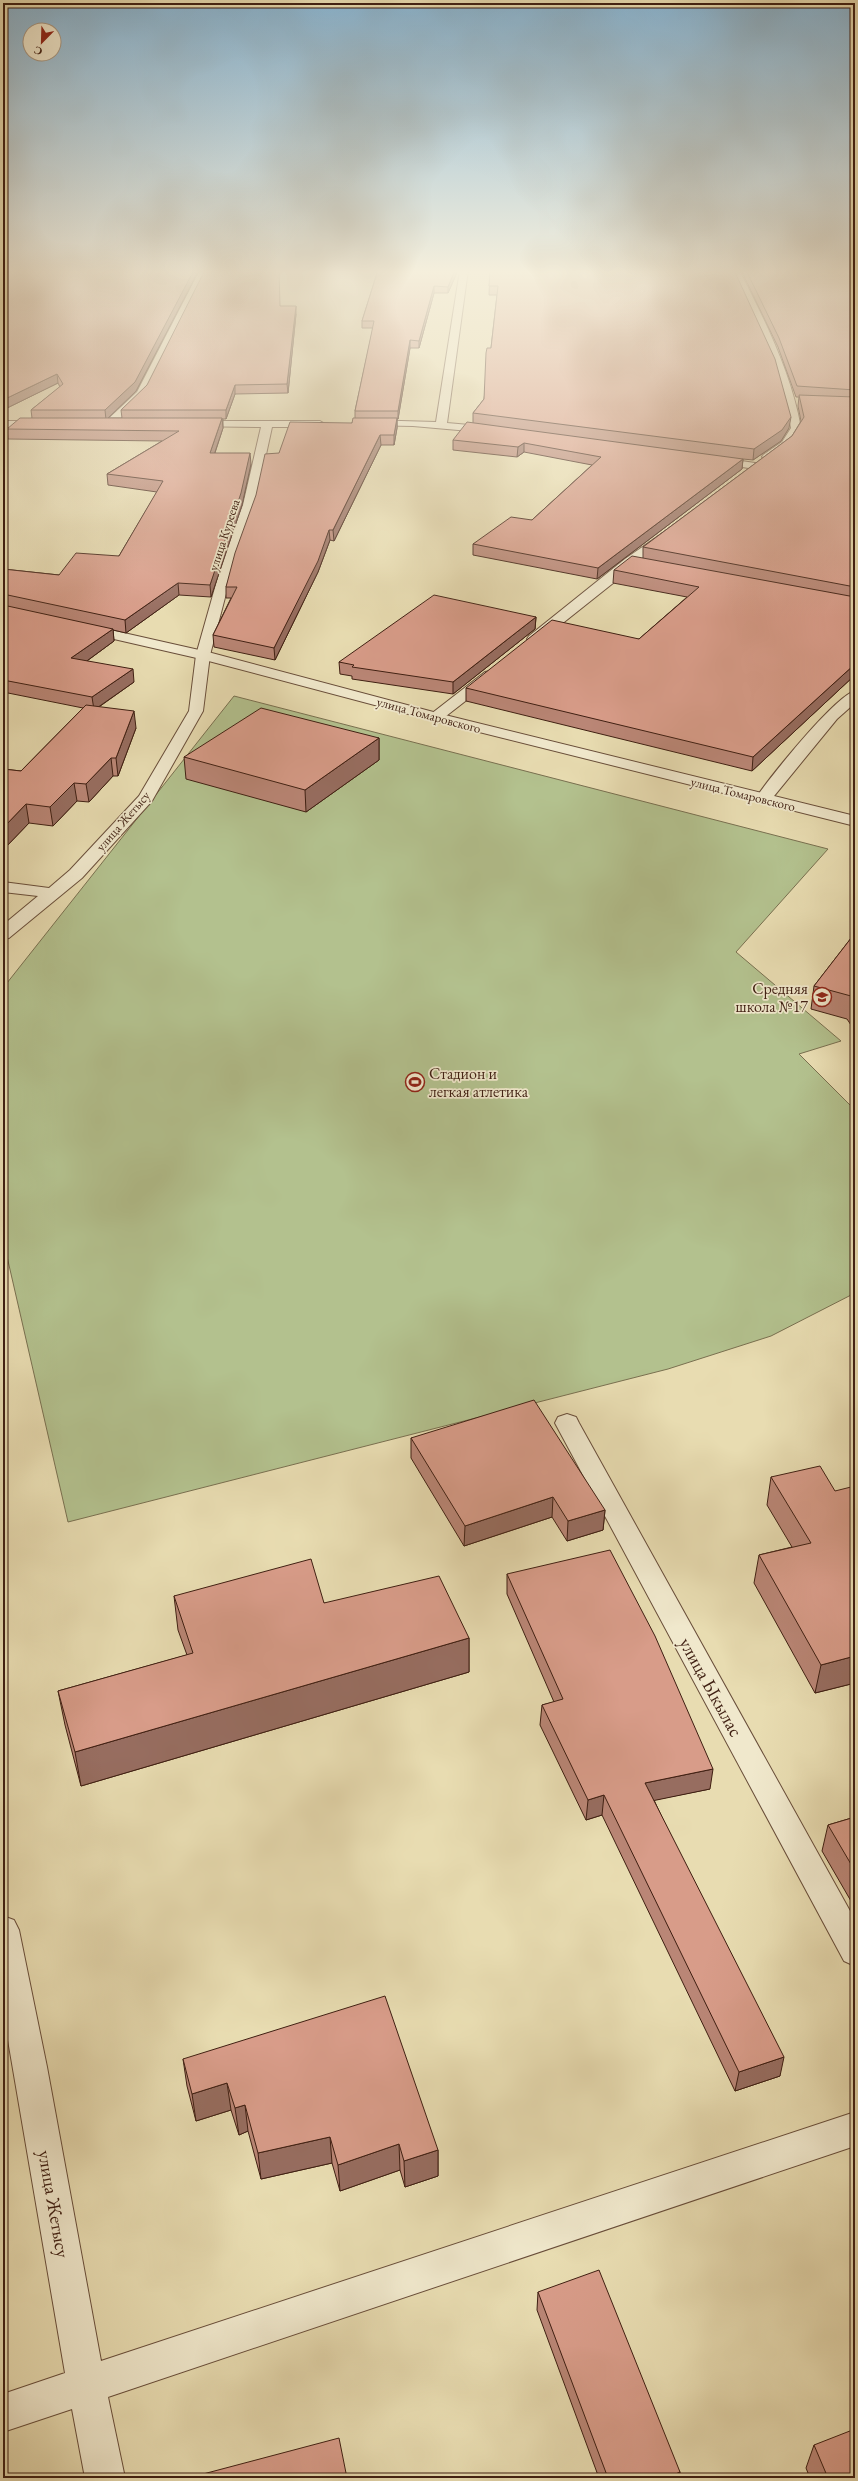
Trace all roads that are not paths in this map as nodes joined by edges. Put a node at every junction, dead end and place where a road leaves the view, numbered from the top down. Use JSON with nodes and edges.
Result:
{"nodes":[{"id":1,"x":145,"y":386,"type":"edge"},
{"id":2,"x":447,"y":386,"type":"edge"},
{"id":3,"x":789,"y":386,"type":"edge"},
{"id":4,"x":3,"y":424,"type":"edge"},
{"id":5,"x":56,"y":424,"type":"edge"},
{"id":6,"x":94,"y":424,"type":"edge"},
{"id":7,"x":110,"y":424,"type":"junction"},
{"id":8,"x":125,"y":424,"type":"edge"},
{"id":9,"x":179,"y":424,"type":"edge"},
{"id":10,"x":267,"y":424,"type":"junction"},
{"id":11,"x":329,"y":424,"type":"edge"},
{"id":12,"x":352,"y":424,"type":"edge"},
{"id":13,"x":441,"y":425,"type":"junction"},
{"id":14,"x":502,"y":431,"type":"edge"},
{"id":15,"x":699,"y":458,"type":"edge"},
{"id":16,"x":754,"y":466,"type":"junction"},
{"id":17,"x":742,"y":476,"type":"edge"},
{"id":18,"x":680,"y":525,"type":"edge"},
{"id":19,"x":628,"y":562,"type":"junction"},
{"id":20,"x":644,"y":565,"type":"edge"},
{"id":21,"x":72,"y":626,"type":"edge"},
{"id":22,"x":528,"y":645,"type":"edge"},
{"id":23,"x":203,"y":655,"type":"junction"},
{"id":24,"x":498,"y":669,"type":"edge"},
{"id":25,"x":855,"y":695,"type":"edge"},
{"id":26,"x":436,"y":717,"type":"junction"},
{"id":27,"x":764,"y":798,"type":"junction"},
{"id":28,"x":855,"y":821,"type":"edge"},
{"id":29,"x":3,"y":887,"type":"edge"},
{"id":30,"x":52,"y":893,"type":"junction"},
{"id":31,"x":3,"y":934,"type":"edge"},
{"id":32,"x":567,"y":1424,"type":"dead end"},
{"id":33,"x":3,"y":1930,"type":"edge"},
{"id":34,"x":855,"y":1951,"type":"edge"},
{"id":35,"x":855,"y":2129,"type":"edge"},
{"id":36,"x":85,"y":2387,"type":"junction"},
{"id":37,"x":3,"y":2413,"type":"edge"},
{"id":38,"x":105,"y":2478,"type":"edge"}],
"edges":[{"from":1,"to":7,"type":"street"},
{"from":2,"to":13,"type":"street"},
{"from":3,"to":16,"type":"street"},
{"from":4,"to":5,"type":"street"},
{"from":6,"to":7,"type":"street"},
{"from":7,"to":8,"type":"street"},
{"from":9,"to":10,"type":"street"},
{"from":10,"to":11,"type":"street"},
{"from":10,"to":23,"type":"street","name":"улица Куреева"},
{"from":12,"to":13,"type":"street"},
{"from":13,"to":14,"type":"street"},
{"from":15,"to":16,"type":"street"},
{"from":16,"to":17,"type":"street"},
{"from":18,"to":19,"type":"street"},
{"from":19,"to":20,"type":"street"},
{"from":19,"to":22,"type":"street"},
{"from":21,"to":23,"type":"street","name":"улица Томаровского"},
{"from":23,"to":26,"type":"street","name":"улица Томаровского"},
{"from":23,"to":30,"type":"street","name":"улица Жетысу"},
{"from":24,"to":26,"type":"street"},
{"from":25,"to":27,"type":"street"},
{"from":26,"to":27,"type":"street","name":"улица Томаровского"},
{"from":27,"to":28,"type":"street","name":"улица Томаровского"},
{"from":29,"to":30,"type":"street"},
{"from":30,"to":31,"type":"street","name":"улица Жетысу"},
{"from":32,"to":34,"type":"street","name":"улица Ыкылас"},
{"from":33,"to":36,"type":"street","name":"улица Жетысу"},
{"from":35,"to":36,"type":"street"},
{"from":36,"to":37,"type":"street"},
{"from":36,"to":38,"type":"street","name":"улица Жетысу"}]}
